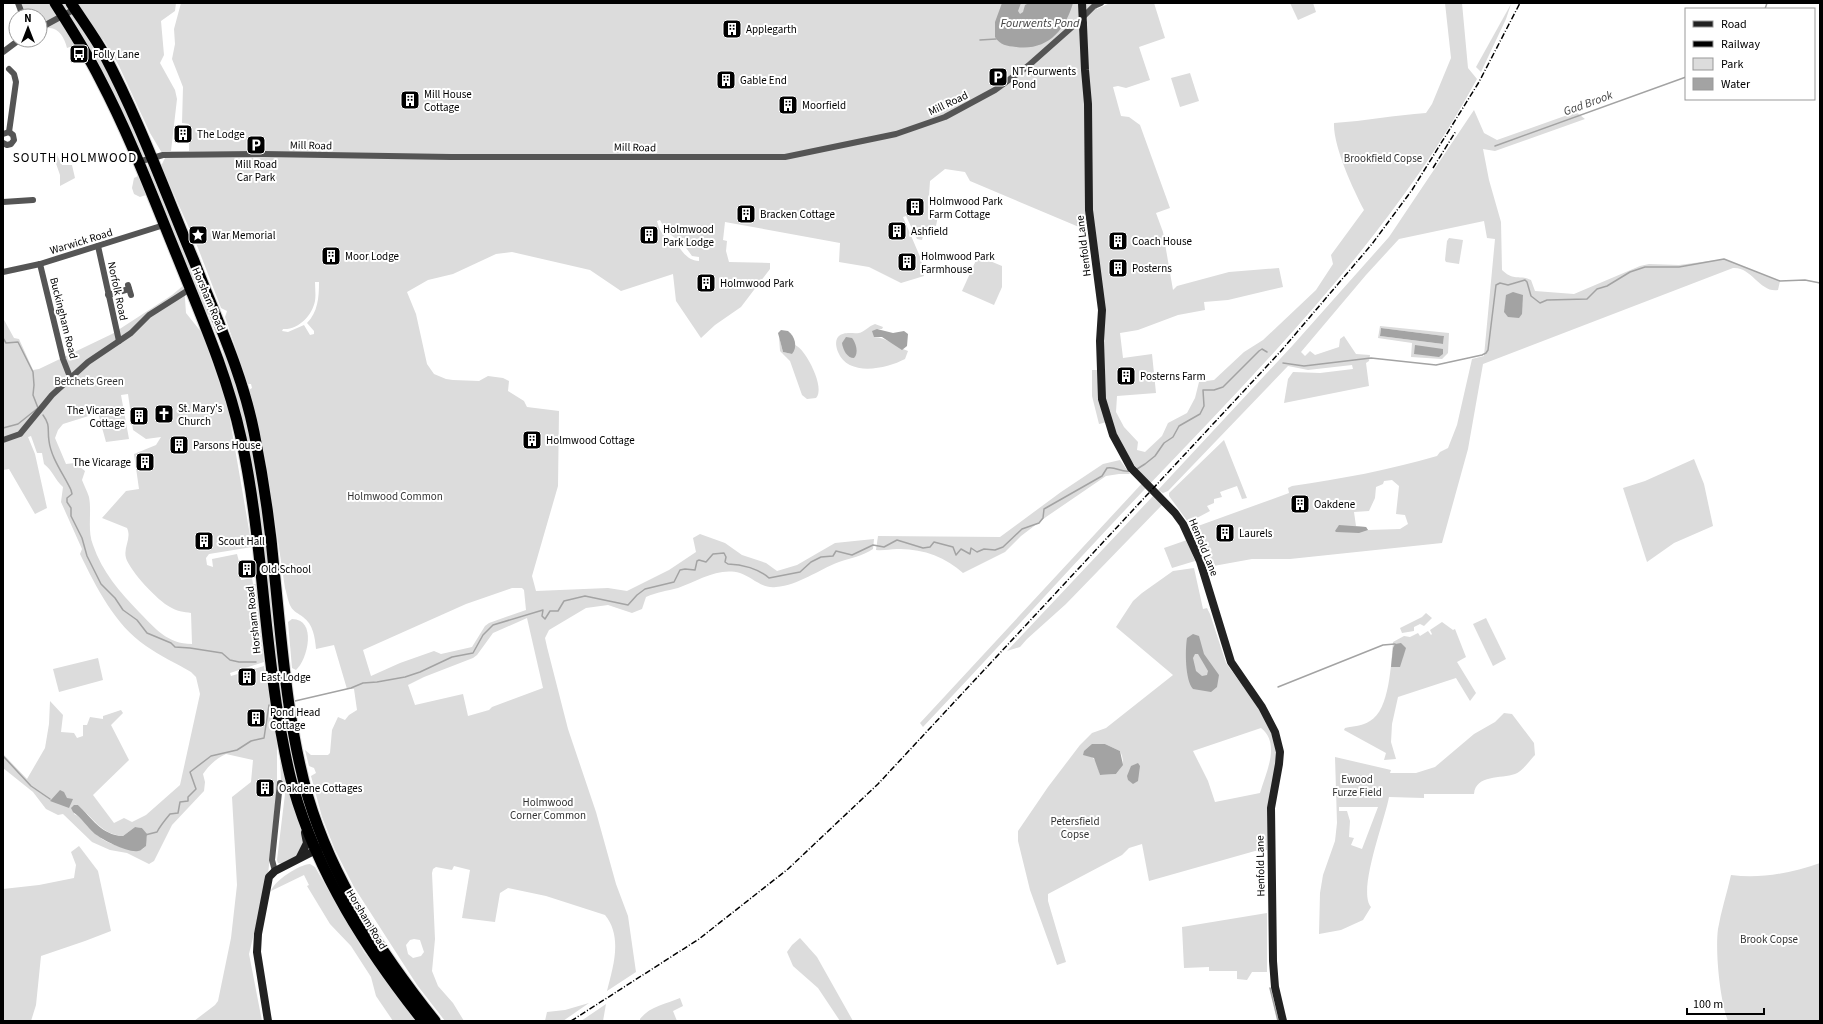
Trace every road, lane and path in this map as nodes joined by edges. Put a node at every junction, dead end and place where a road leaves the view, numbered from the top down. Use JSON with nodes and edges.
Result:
{"nodes":[{"id":1,"x":55,"y":3,"type":"edge"},
{"id":2,"x":1084,"y":3,"type":"edge"},
{"id":3,"x":1101,"y":3,"type":"edge"},
{"id":4,"x":73,"y":6,"type":"edge"},
{"id":5,"x":1094,"y":6,"type":"junction"},
{"id":6,"x":62,"y":15,"type":"junction"},
{"id":7,"x":1083,"y":20,"type":"junction"},
{"id":8,"x":48,"y":23,"type":"edge"},
{"id":9,"x":9,"y":69,"type":"dead end"},
{"id":10,"x":6,"y":133,"type":"edge"},
{"id":11,"x":3,"y":143,"type":"edge"},
{"id":12,"x":151,"y":158,"type":"junction"},
{"id":13,"x":138,"y":162,"type":"junction"},
{"id":14,"x":33,"y":200,"type":"dead end"},
{"id":15,"x":3,"y":202,"type":"edge"},
{"id":16,"x":164,"y":225,"type":"junction"},
{"id":17,"x":98,"y":246,"type":"junction"},
{"id":18,"x":40,"y":264,"type":"junction"},
{"id":19,"x":3,"y":272,"type":"edge"},
{"id":20,"x":190,"y":289,"type":"junction"},
{"id":21,"x":130,"y":290,"type":"dead end"},
{"id":22,"x":108,"y":295,"type":"junction"},
{"id":23,"x":216,"y":315,"type":"junction"},
{"id":24,"x":204,"y":321,"type":"junction"},
{"id":25,"x":119,"y":341,"type":"junction"},
{"id":26,"x":70,"y":377,"type":"junction"},
{"id":27,"x":3,"y":440,"type":"edge"},
{"id":28,"x":280,"y":783,"type":"dead end"},
{"id":29,"x":302,"y":817,"type":"junction"},
{"id":30,"x":321,"y":848,"type":"junction"},
{"id":31,"x":300,"y":858,"type":"junction"},
{"id":32,"x":275,"y":871,"type":"junction"},
{"id":33,"x":268,"y":1021,"type":"edge"},
{"id":34,"x":423,"y":1021,"type":"edge"},
{"id":35,"x":435,"y":1021,"type":"edge"},
{"id":36,"x":1283,"y":1021,"type":"edge"}],
"edges":[{"from":1,"to":6,"type":"highway","name":"Horsham Road"},
{"from":2,"to":5,"type":"street"},
{"from":2,"to":7,"type":"street","name":"Henfold Lane"},
{"from":3,"to":5,"type":"street"},
{"from":4,"to":6,"type":"street"},
{"from":4,"to":12,"type":"highway","name":"Horsham Road"},
{"from":5,"to":7,"type":"street","name":"Mill Road"},
{"from":6,"to":8,"type":"street"},
{"from":6,"to":13,"type":"highway","name":"Horsham Road"},
{"from":7,"to":12,"type":"street","name":"Mill Road"},
{"from":7,"to":36,"type":"street","name":"Henfold Lane"},
{"from":9,"to":10,"type":"street"},
{"from":10,"to":11,"type":"street"},
{"from":12,"to":13,"type":"street","name":"Mill Road"},
{"from":12,"to":23,"type":"highway","name":"Horsham Road"},
{"from":13,"to":16,"type":"highway","name":"Horsham Road"},
{"from":14,"to":15,"type":"street"},
{"from":16,"to":17,"type":"street","name":"Warwick Road"},
{"from":16,"to":20,"type":"highway","name":"Horsham Road"},
{"from":17,"to":18,"type":"street","name":"Warwick Road"},
{"from":17,"to":22,"type":"street","name":"Norfolk Road"},
{"from":18,"to":19,"type":"street","name":"Warwick Road"},
{"from":18,"to":26,"type":"street","name":"Buckingham Road"},
{"from":20,"to":24,"type":"highway","name":"Horsham Road"},
{"from":20,"to":25,"type":"street"},
{"from":21,"to":22,"type":"street"},
{"from":22,"to":25,"type":"street","name":"Norfolk Road"},
{"from":23,"to":24,"type":"street"},
{"from":23,"to":30,"type":"highway","name":"Horsham Road"},
{"from":24,"to":29,"type":"highway","name":"Horsham Road"},
{"from":25,"to":26,"type":"street"},
{"from":26,"to":27,"type":"street"},
{"from":28,"to":32,"type":"street"},
{"from":29,"to":30,"type":"highway","name":"Horsham Road"},
{"from":29,"to":31,"type":"street"},
{"from":30,"to":31,"type":"street"},
{"from":30,"to":34,"type":"highway","name":"Horsham Road"},
{"from":30,"to":35,"type":"highway","name":"Horsham Road"},
{"from":31,"to":32,"type":"street"},
{"from":32,"to":33,"type":"street"}]}
